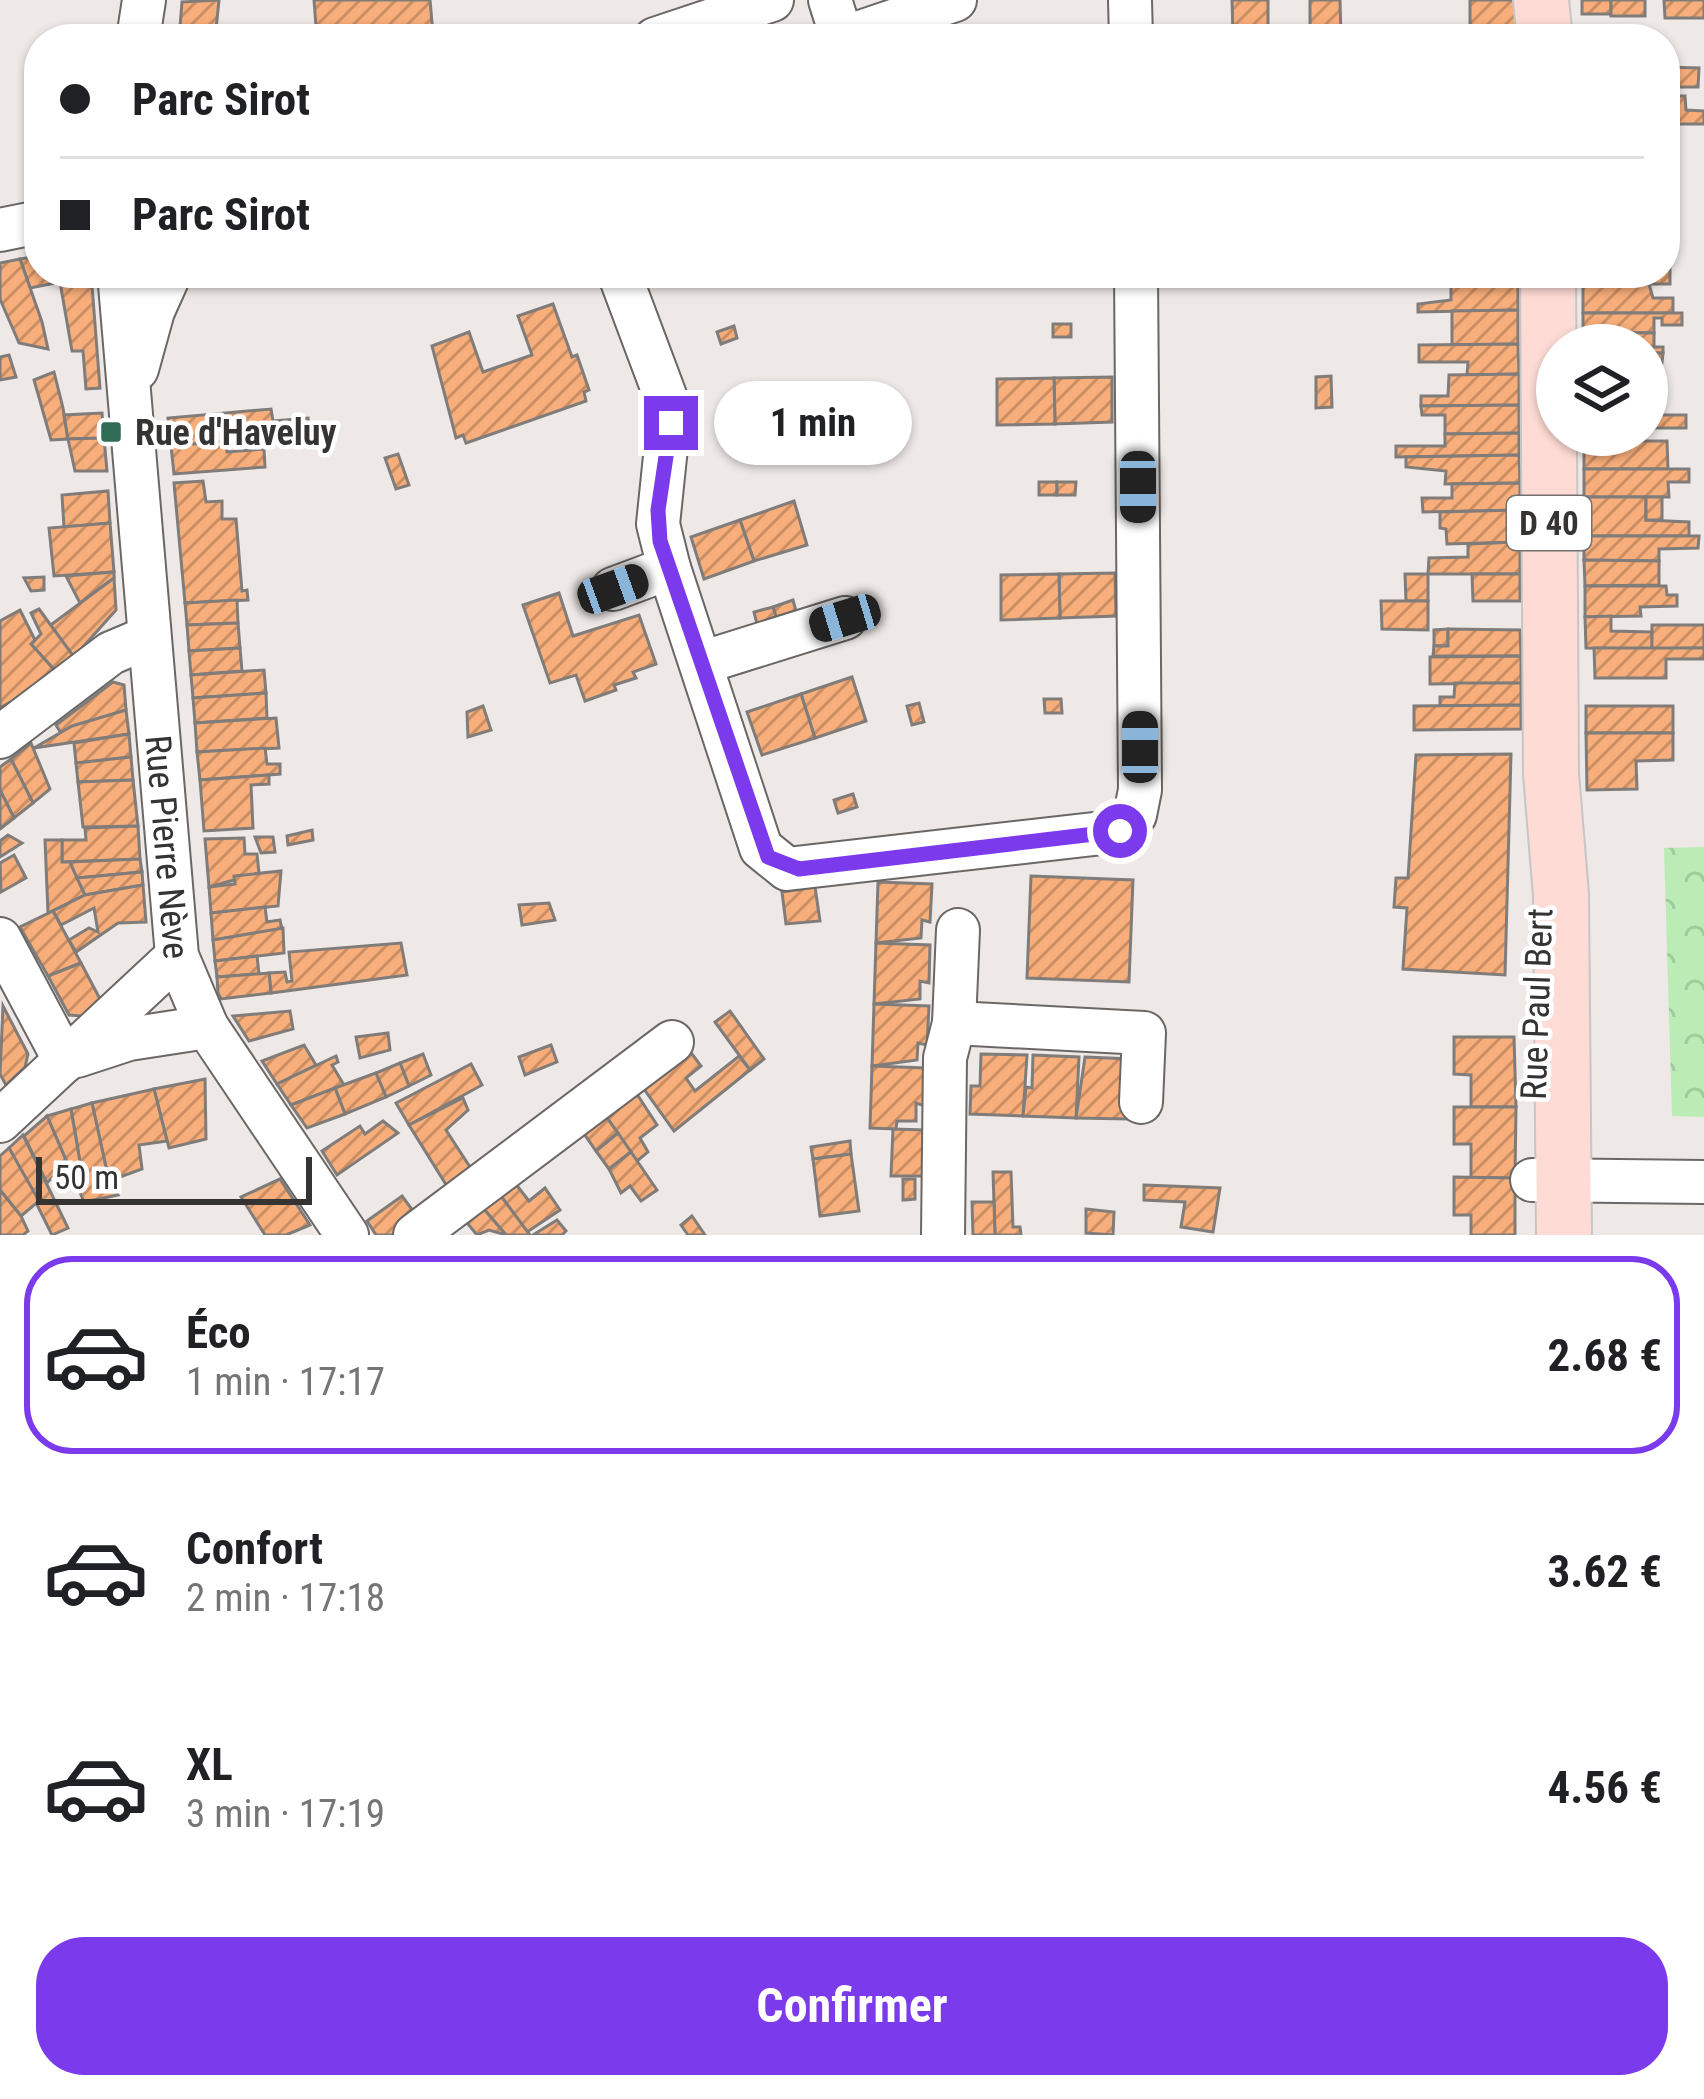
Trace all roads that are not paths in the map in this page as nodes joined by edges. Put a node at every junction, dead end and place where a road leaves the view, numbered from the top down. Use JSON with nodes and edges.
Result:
{"nodes":[{"id":1,"x":772,"y":0,"type":"edge"},
{"id":2,"x":955,"y":0,"type":"edge"},
{"id":3,"x":700,"y":24,"type":"edge"},
{"id":4,"x":885,"y":24,"type":"edge"},
{"id":5,"x":120,"y":288,"type":"edge"},
{"id":6,"x":164,"y":288,"type":"edge"},
{"id":7,"x":625,"y":288,"type":"edge"},
{"id":8,"x":1136,"y":288,"type":"edge"},
{"id":9,"x":1549,"y":288,"type":"edge"},
{"id":10,"x":129,"y":411,"type":"junction"},
{"id":11,"x":669,"y":568,"type":"junction"},
{"id":12,"x":613,"y":589,"type":"dead end"},
{"id":13,"x":845,"y":618,"type":"dead end"},
{"id":14,"x":149,"y":638,"type":"junction"},
{"id":15,"x":701,"y":663,"type":"junction"},
{"id":16,"x":0,"y":737,"type":"edge"},
{"id":17,"x":958,"y":930,"type":"dead end"},
{"id":18,"x":0,"y":939,"type":"edge"},
{"id":19,"x":177,"y":956,"type":"junction"},
{"id":20,"x":954,"y":1023,"type":"junction"},
{"id":21,"x":208,"y":1027,"type":"junction"},
{"id":22,"x":672,"y":1042,"type":"dead end"},
{"id":23,"x":65,"y":1061,"type":"junction"},
{"id":24,"x":1141,"y":1102,"type":"dead end"},
{"id":25,"x":0,"y":1121,"type":"edge"},
{"id":26,"x":1548,"y":1180,"type":"junction"},
{"id":27,"x":1704,"y":1182,"type":"edge"},
{"id":28,"x":346,"y":1235,"type":"edge"},
{"id":29,"x":415,"y":1235,"type":"edge"},
{"id":30,"x":943,"y":1235,"type":"edge"},
{"id":31,"x":1533,"y":1235,"type":"edge"},
{"id":32,"x":1564,"y":1235,"type":"edge"}],
"edges":[{"from":1,"to":3,"type":"street"},
{"from":2,"to":4,"type":"street"},
{"from":5,"to":10,"type":"street","name":"Rue Pierre Nève"},
{"from":6,"to":10,"type":"street","name":"Rue Pierre Nève"},
{"from":7,"to":11,"type":"street"},
{"from":8,"to":15,"type":"street"},
{"from":9,"to":26,"type":"main road","name":"Rue Paul Bert","number":"D 40"},
{"from":10,"to":14,"type":"street","name":"Rue Pierre Nève"},
{"from":11,"to":12,"type":"street"},
{"from":11,"to":15,"type":"street"},
{"from":13,"to":15,"type":"street"},
{"from":14,"to":16,"type":"street"},
{"from":14,"to":19,"type":"street","name":"Rue Pierre Nève"},
{"from":17,"to":20,"type":"street"},
{"from":18,"to":23,"type":"street"},
{"from":19,"to":21,"type":"street","name":"Rue Pierre Nève"},
{"from":19,"to":23,"type":"street"},
{"from":20,"to":24,"type":"street"},
{"from":20,"to":30,"type":"street"},
{"from":21,"to":23,"type":"street"},
{"from":21,"to":28,"type":"street","name":"Rue Pierre Nève"},
{"from":22,"to":29,"type":"street"},
{"from":23,"to":25,"type":"street"},
{"from":26,"to":27,"type":"street"},
{"from":26,"to":31,"type":"main road","name":"Rue Paul Bert","number":"D 40"},
{"from":26,"to":32,"type":"main road","name":"Rue Paul Bert","number":"D 40"}]}
